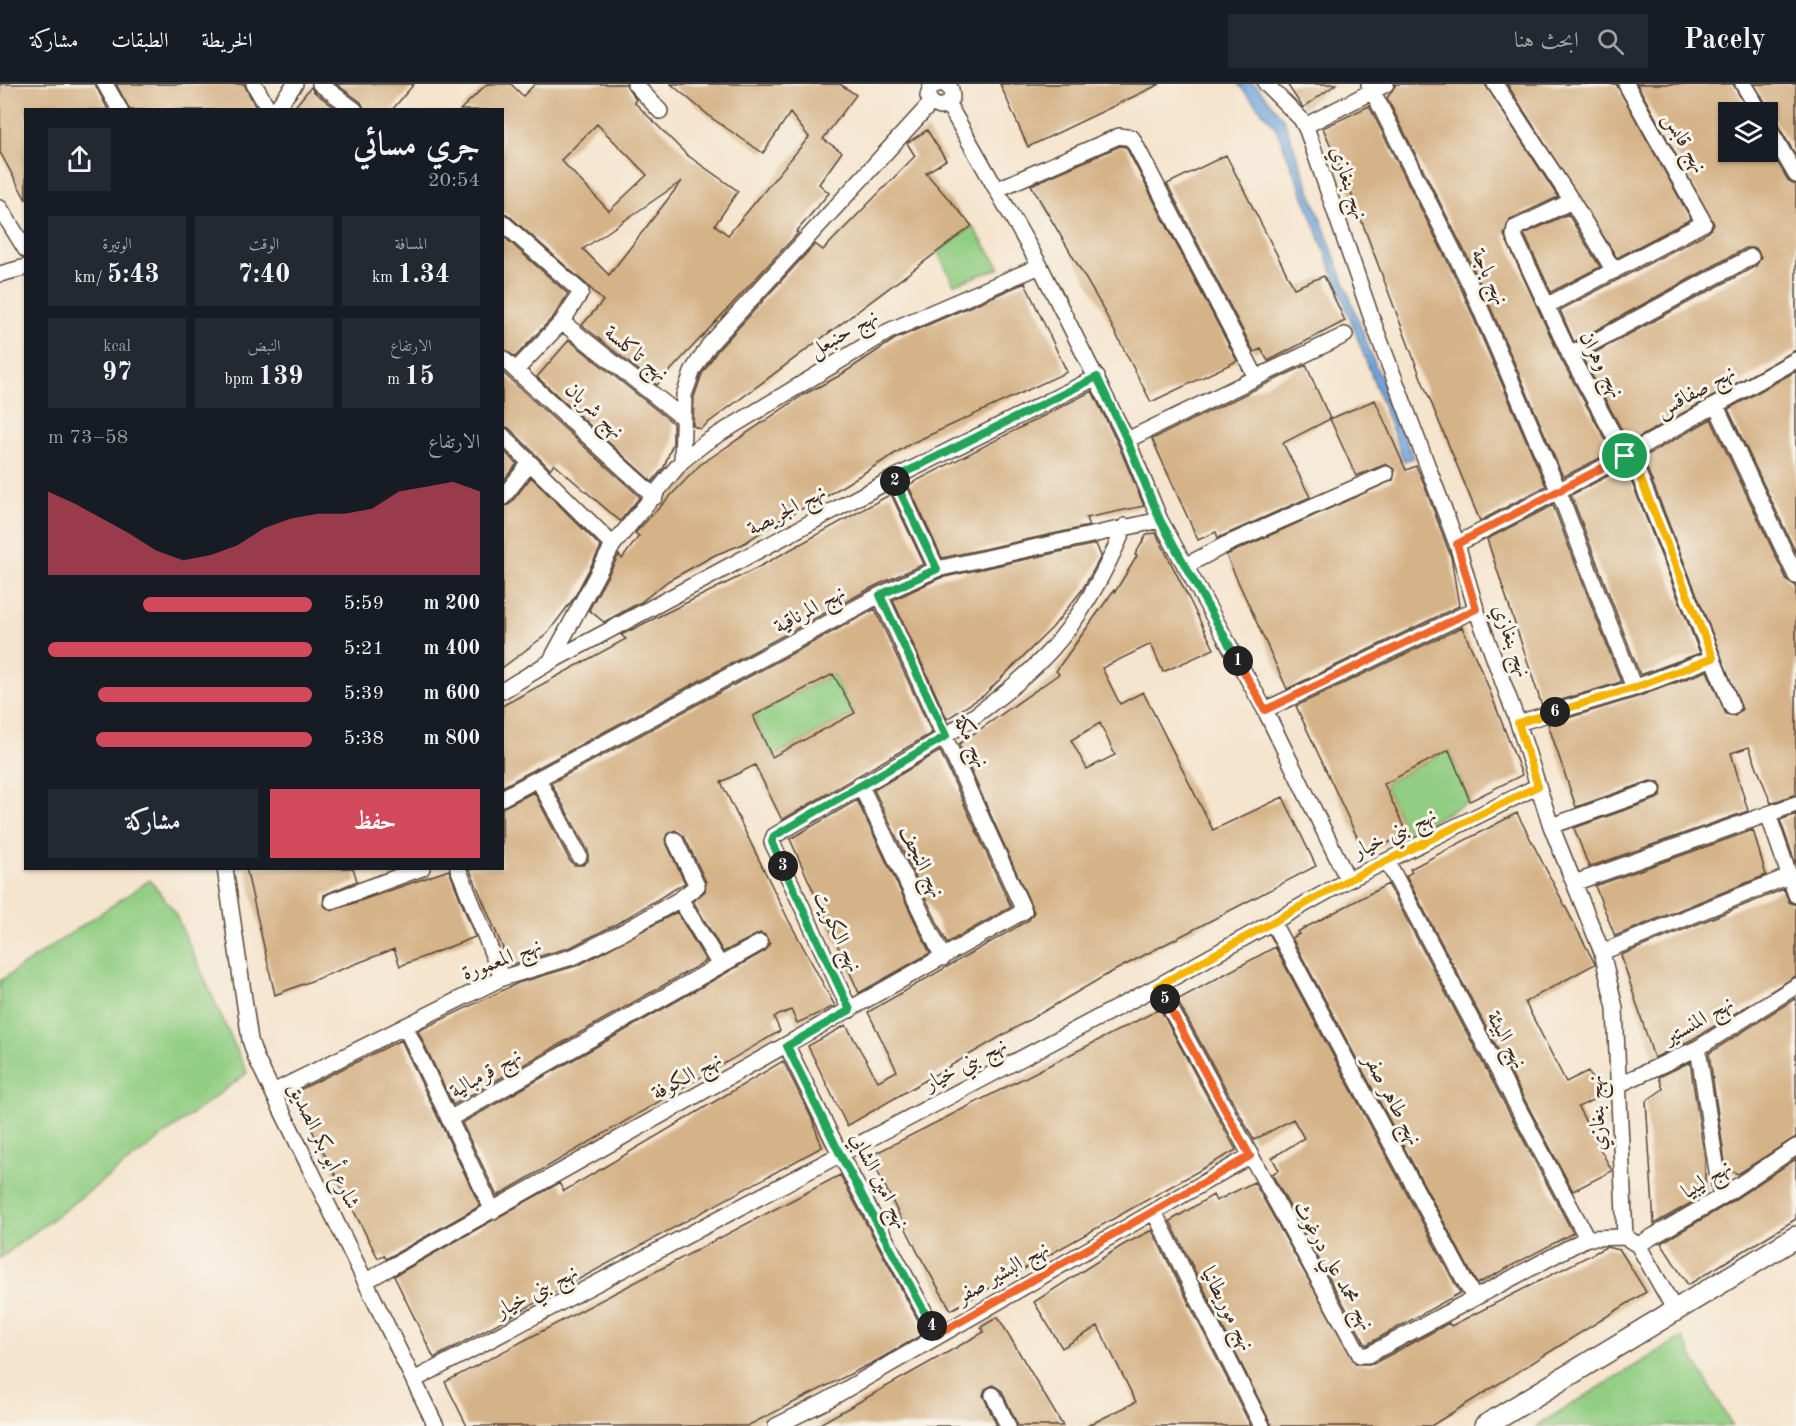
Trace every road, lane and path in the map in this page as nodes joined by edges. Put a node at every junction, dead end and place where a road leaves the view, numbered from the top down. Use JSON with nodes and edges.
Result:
{"nodes":[{"id":1,"x":105,"y":84,"type":"edge"},
{"id":2,"x":254,"y":84,"type":"edge"},
{"id":3,"x":295,"y":84,"type":"edge"},
{"id":4,"x":320,"y":84,"type":"edge"},
{"id":5,"x":635,"y":84,"type":"edge"},
{"id":6,"x":1266,"y":84,"type":"edge"},
{"id":7,"x":1495,"y":84,"type":"edge"},
{"id":8,"x":1626,"y":84,"type":"edge"},
{"id":9,"x":1743,"y":84,"type":"edge"},
{"id":10,"x":1376,"y":86,"type":"edge"},
{"id":11,"x":943,"y":88,"type":"edge"},
{"id":12,"x":1754,"y":102,"type":"edge"},
{"id":13,"x":119,"y":108,"type":"edge"},
{"id":14,"x":268,"y":108,"type":"edge"},
{"id":15,"x":277,"y":108,"type":"edge"},
{"id":16,"x":352,"y":108,"type":"edge"},
{"id":17,"x":660,"y":111,"type":"dead end"},
{"id":18,"x":1305,"y":126,"type":"junction"},
{"id":19,"x":1778,"y":144,"type":"edge"},
{"id":20,"x":1796,"y":175,"type":"edge"},
{"id":21,"x":998,"y":189,"type":"junction"},
{"id":22,"x":1572,"y":201,"type":"junction"},
{"id":23,"x":0,"y":208,"type":"edge"},
{"id":24,"x":504,"y":224,"type":"edge"},
{"id":25,"x":24,"y":247,"type":"edge"},
{"id":26,"x":1751,"y":257,"type":"dead end"},
{"id":27,"x":1040,"y":266,"type":"junction"},
{"id":28,"x":24,"y":268,"type":"edge"},
{"id":29,"x":1614,"y":271,"type":"junction"},
{"id":30,"x":0,"y":274,"type":"edge"},
{"id":31,"x":1548,"y":305,"type":"junction"},
{"id":32,"x":562,"y":322,"type":"junction"},
{"id":33,"x":1345,"y":335,"type":"dead end"},
{"id":34,"x":1570,"y":355,"type":"junction"},
{"id":35,"x":504,"y":359,"type":"edge"},
{"id":36,"x":1796,"y":360,"type":"edge"},
{"id":37,"x":517,"y":369,"type":"junction"},
{"id":38,"x":1097,"y":377,"type":"junction"},
{"id":39,"x":1256,"y":377,"type":"junction"},
{"id":40,"x":1716,"y":406,"type":"junction"},
{"id":41,"x":683,"y":418,"type":"junction"},
{"id":42,"x":504,"y":437,"type":"edge"},
{"id":43,"x":1127,"y":440,"type":"junction"},
{"id":44,"x":1625,"y":456,"type":"junction"},
{"id":45,"x":682,"y":461,"type":"junction"},
{"id":46,"x":530,"y":463,"type":"junction"},
{"id":47,"x":1386,"y":474,"type":"dead end"},
{"id":48,"x":894,"y":478,"type":"junction"},
{"id":49,"x":1559,"y":492,"type":"junction"},
{"id":50,"x":504,"y":496,"type":"edge"},
{"id":51,"x":655,"y":497,"type":"junction"},
{"id":52,"x":1160,"y":520,"type":"junction"},
{"id":53,"x":1125,"y":526,"type":"junction"},
{"id":54,"x":1457,"y":544,"type":"junction"},
{"id":55,"x":614,"y":545,"type":"junction"},
{"id":56,"x":1185,"y":566,"type":"junction"},
{"id":57,"x":937,"y":569,"type":"junction"},
{"id":58,"x":1796,"y":576,"type":"edge"},
{"id":59,"x":880,"y":595,"type":"junction"},
{"id":60,"x":1476,"y":609,"type":"junction"},
{"id":61,"x":1713,"y":658,"type":"junction"},
{"id":62,"x":550,"y":662,"type":"junction"},
{"id":63,"x":1634,"y":688,"type":"junction"},
{"id":64,"x":504,"y":690,"type":"edge"},
{"id":65,"x":1732,"y":707,"type":"dead end"},
{"id":66,"x":1265,"y":710,"type":"junction"},
{"id":67,"x":1518,"y":723,"type":"junction"},
{"id":68,"x":946,"y":736,"type":"junction"},
{"id":69,"x":539,"y":781,"type":"junction"},
{"id":70,"x":860,"y":784,"type":"junction"},
{"id":71,"x":1538,"y":786,"type":"junction"},
{"id":72,"x":1653,"y":790,"type":"dead end"},
{"id":73,"x":504,"y":797,"type":"edge"},
{"id":74,"x":1796,"y":804,"type":"edge"},
{"id":75,"x":1768,"y":814,"type":"junction"},
{"id":76,"x":1551,"y":826,"type":"junction"},
{"id":77,"x":675,"y":840,"type":"dead end"},
{"id":78,"x":579,"y":856,"type":"dead end"},
{"id":79,"x":1387,"y":861,"type":"junction"},
{"id":80,"x":225,"y":870,"type":"edge"},
{"id":81,"x":375,"y":870,"type":"edge"},
{"id":82,"x":417,"y":870,"type":"edge"},
{"id":83,"x":459,"y":870,"type":"edge"},
{"id":84,"x":1789,"y":876,"type":"junction"},
{"id":85,"x":1348,"y":880,"type":"junction"},
{"id":86,"x":1574,"y":883,"type":"junction"},
{"id":87,"x":380,"y":884,"type":"junction"},
{"id":88,"x":1796,"y":895,"type":"edge"},
{"id":89,"x":680,"y":899,"type":"junction"},
{"id":90,"x":332,"y":901,"type":"dead end"},
{"id":91,"x":1023,"y":907,"type":"joint"},
{"id":92,"x":1274,"y":923,"type":"junction"},
{"id":93,"x":1602,"y":952,"type":"junction"},
{"id":94,"x":944,"y":958,"type":"junction"},
{"id":95,"x":720,"y":965,"type":"junction"},
{"id":96,"x":502,"y":978,"type":"junction"},
{"id":97,"x":1158,"y":986,"type":"junction"},
{"id":98,"x":1796,"y":986,"type":"edge"},
{"id":99,"x":850,"y":1010,"type":"junction"},
{"id":100,"x":405,"y":1026,"type":"junction"},
{"id":101,"x":787,"y":1046,"type":"junction"},
{"id":102,"x":1698,"y":1048,"type":"junction"},
{"id":103,"x":1618,"y":1085,"type":"junction"},
{"id":104,"x":273,"y":1092,"type":"junction"},
{"id":105,"x":449,"y":1119,"type":"junction"},
{"id":106,"x":1796,"y":1147,"type":"edge"},
{"id":107,"x":841,"y":1156,"type":"junction"},
{"id":108,"x":1250,"y":1156,"type":"junction"},
{"id":109,"x":1720,"y":1197,"type":"junction"},
{"id":110,"x":493,"y":1211,"type":"junction"},
{"id":111,"x":1154,"y":1212,"type":"junction"},
{"id":112,"x":1796,"y":1237,"type":"edge"},
{"id":113,"x":1587,"y":1238,"type":"junction"},
{"id":114,"x":1632,"y":1241,"type":"junction"},
{"id":115,"x":366,"y":1281,"type":"junction"},
{"id":116,"x":1474,"y":1298,"type":"junction"},
{"id":117,"x":1676,"y":1312,"type":"junction"},
{"id":118,"x":937,"y":1335,"type":"junction"},
{"id":119,"x":414,"y":1380,"type":"junction"},
{"id":120,"x":993,"y":1395,"type":"dead end"},
{"id":121,"x":436,"y":1426,"type":"edge"},
{"id":122,"x":776,"y":1426,"type":"edge"},
{"id":123,"x":1008,"y":1426,"type":"edge"},
{"id":124,"x":1262,"y":1426,"type":"edge"},
{"id":125,"x":1485,"y":1426,"type":"edge"}],
"edges":[{"from":1,"to":13,"type":"street"},
{"from":2,"to":14,"type":"street"},
{"from":3,"to":15,"type":"street"},
{"from":4,"to":16,"type":"street"},
{"from":5,"to":17,"type":"street"},
{"from":6,"to":18,"type":"street","name":"نهج بنغازي"},
{"from":7,"to":22,"type":"street"},
{"from":8,"to":29,"type":"street","name":"نهج قابس"},
{"from":9,"to":12,"type":"street"},
{"from":10,"to":18,"type":"street"},
{"from":10,"to":49,"type":"street","name":"نهج باجة"},
{"from":11,"to":21,"type":"street"},
{"from":11,"to":41,"type":"street"},
{"from":18,"to":54,"type":"street","name":"نهج بنغازي"},
{"from":19,"to":20,"type":"street"},
{"from":21,"to":27,"type":"street"},
{"from":21,"to":39,"type":"street"},
{"from":22,"to":29,"type":"street"},
{"from":22,"to":31,"type":"street","name":"نهج وهران"},
{"from":23,"to":25,"type":"street"},
{"from":24,"to":32,"type":"street"},
{"from":26,"to":34,"type":"street"},
{"from":27,"to":38,"type":"street"},
{"from":27,"to":45,"type":"street","name":"نهج حنبعل"},
{"from":28,"to":30,"type":"street"},
{"from":29,"to":31,"type":"street"},
{"from":31,"to":34,"type":"street","name":"نهج وهران"},
{"from":32,"to":37,"type":"street"},
{"from":32,"to":41,"type":"street","name":"نهج تاكلسة"},
{"from":33,"to":39,"type":"street"},
{"from":34,"to":44,"type":"street","name":"نهج وهران"},
{"from":35,"to":37,"type":"street","name":"نهج شربان"},
{"from":36,"to":40,"type":"street","name":"نهج صفاقس"},
{"from":37,"to":51,"type":"street","name":"نهج شربان"},
{"from":38,"to":43,"type":"street"},
{"from":38,"to":48,"type":"street","name":"نهج الجريصة"},
{"from":39,"to":43,"type":"street"},
{"from":40,"to":44,"type":"street","name":"نهج صفاقس"},
{"from":40,"to":58,"type":"street"},
{"from":41,"to":45,"type":"street"},
{"from":42,"to":46,"type":"street"},
{"from":43,"to":52,"type":"street"},
{"from":44,"to":49,"type":"street","name":"نهج صفاقس"},
{"from":44,"to":61,"type":"street","name":"نهج وهران"},
{"from":45,"to":51,"type":"street","name":"نهج حنبعل"},
{"from":46,"to":50,"type":"street"},
{"from":46,"to":55,"type":"street"},
{"from":47,"to":56,"type":"street"},
{"from":48,"to":57,"type":"street"},
{"from":48,"to":62,"type":"street","name":"نهج الجريصة"},
{"from":49,"to":54,"type":"street","name":"نهج صفاقس"},
{"from":49,"to":63,"type":"street","name":"نهج باجة"},
{"from":51,"to":55,"type":"street","name":"نهج حنبعل"},
{"from":52,"to":53,"type":"street","name":"نهج المرناقية"},
{"from":52,"to":56,"type":"street"},
{"from":53,"to":57,"type":"street","name":"نهج المرناقية"},
{"from":53,"to":68,"type":"street"},
{"from":54,"to":60,"type":"street","name":"نهج بنغازي"},
{"from":55,"to":62,"type":"street","name":"نهج حنبعل"},
{"from":56,"to":66,"type":"street"},
{"from":57,"to":59,"type":"street","name":"نهج المرناقية"},
{"from":59,"to":68,"type":"street","name":"نهج مكة"},
{"from":59,"to":69,"type":"street","name":"نهج المرناقية"},
{"from":60,"to":66,"type":"street"},
{"from":60,"to":67,"type":"street","name":"نهج بنغازي"},
{"from":61,"to":63,"type":"street"},
{"from":61,"to":65,"type":"street","name":"نهج وهران"},
{"from":62,"to":64,"type":"street","name":"نهج الجريصة"},
{"from":63,"to":67,"type":"street"},
{"from":66,"to":85,"type":"street"},
{"from":67,"to":71,"type":"street","name":"نهج بنغازي"},
{"from":68,"to":70,"type":"street"},
{"from":68,"to":91,"type":"street","name":"نهج مكة"},
{"from":69,"to":73,"type":"street","name":"نهج المرناقية"},
{"from":69,"to":78,"type":"street"},
{"from":70,"to":94,"type":"street","name":"نهج النجف"},
{"from":70,"to":99,"type":"street","name":"نهج الكويت"},
{"from":71,"to":76,"type":"street","name":"نهج بنغازي"},
{"from":71,"to":79,"type":"street","name":"نهج بني خيار"},
{"from":72,"to":76,"type":"street"},
{"from":74,"to":75,"type":"street"},
{"from":75,"to":84,"type":"street"},
{"from":75,"to":86,"type":"street"},
{"from":76,"to":86,"type":"street","name":"نهج بنغازي"},
{"from":77,"to":89,"type":"street","name":"نهج المعمورة"},
{"from":79,"to":85,"type":"street","name":"نهج بني خيار"},
{"from":79,"to":113,"type":"street","name":"نهج البيئة"},
{"from":80,"to":104,"type":"street","name":"شارع أبو بكر الصديق"},
{"from":81,"to":87,"type":"street"},
{"from":82,"to":87,"type":"street"},
{"from":83,"to":96,"type":"street"},
{"from":84,"to":88,"type":"street"},
{"from":84,"to":93,"type":"street"},
{"from":85,"to":92,"type":"street","name":"نهج بني خيار"},
{"from":86,"to":93,"type":"street","name":"نهج بنغازي"},
{"from":87,"to":90,"type":"street"},
{"from":89,"to":95,"type":"street"},
{"from":89,"to":96,"type":"street","name":"نهج المعمورة"},
{"from":91,"to":94,"type":"street","name":"نهج الكوفة"},
{"from":92,"to":97,"type":"street","name":"نهج بني خيار"},
{"from":92,"to":116,"type":"street","name":"نهج طاهر صفر"},
{"from":93,"to":103,"type":"street","name":"نهج بنغازي"},
{"from":94,"to":99,"type":"street","name":"نهج الكوفة"},
{"from":95,"to":105,"type":"street","name":"نهج قرمبالية"},
{"from":95,"to":105,"type":"street","name":"نهج قرمبالية"},
{"from":96,"to":100,"type":"street","name":"نهج المعمورة"},
{"from":97,"to":107,"type":"street","name":"نهج بني خيار"},
{"from":97,"to":108,"type":"street","name":"نهج محمد علي درغوث"},
{"from":98,"to":102,"type":"street","name":"نهج المنستير"},
{"from":99,"to":101,"type":"street","name":"نهج الكوفة"},
{"from":100,"to":104,"type":"street","name":"نهج المعمورة"},
{"from":100,"to":105,"type":"street"},
{"from":101,"to":107,"type":"street","name":"نهج امين الشابي"},
{"from":101,"to":110,"type":"street","name":"نهج الكوفة"},
{"from":102,"to":103,"type":"street","name":"نهج المنستير"},
{"from":102,"to":109,"type":"street"},
{"from":103,"to":114,"type":"street","name":"نهج بنغازي"},
{"from":104,"to":115,"type":"street","name":"شارع أبو بكر الصديق"},
{"from":105,"to":110,"type":"street"},
{"from":106,"to":109,"type":"street","name":"نهج ليبيا"},
{"from":107,"to":118,"type":"street","name":"نهج امين الشابي"},
{"from":107,"to":119,"type":"street","name":"نهج بني خيار"},
{"from":108,"to":111,"type":"street","name":"نهج البشير صفر"},
{"from":108,"to":116,"type":"street","name":"نهج محمد علي درغوث"},
{"from":109,"to":114,"type":"street","name":"نهج ليبيا"},
{"from":110,"to":115,"type":"street","name":"نهج الكوفة"},
{"from":111,"to":118,"type":"street","name":"نهج البشير صفر"},
{"from":111,"to":124,"type":"street","name":"نهج موريطانيا"},
{"from":112,"to":117,"type":"street"},
{"from":113,"to":114,"type":"street","name":"نهج محمد علي درغوث"},
{"from":113,"to":116,"type":"street","name":"نهج محمد علي درغوث"},
{"from":114,"to":117,"type":"street","name":"نهج بنغازي"},
{"from":115,"to":119,"type":"street","name":"شارع أبو بكر الصديق"},
{"from":117,"to":125,"type":"street"},
{"from":118,"to":122,"type":"street","name":"نهج البشير صفر"},
{"from":119,"to":121,"type":"street","name":"شارع أبو بكر الصديق"},
{"from":120,"to":123,"type":"street"}]}
